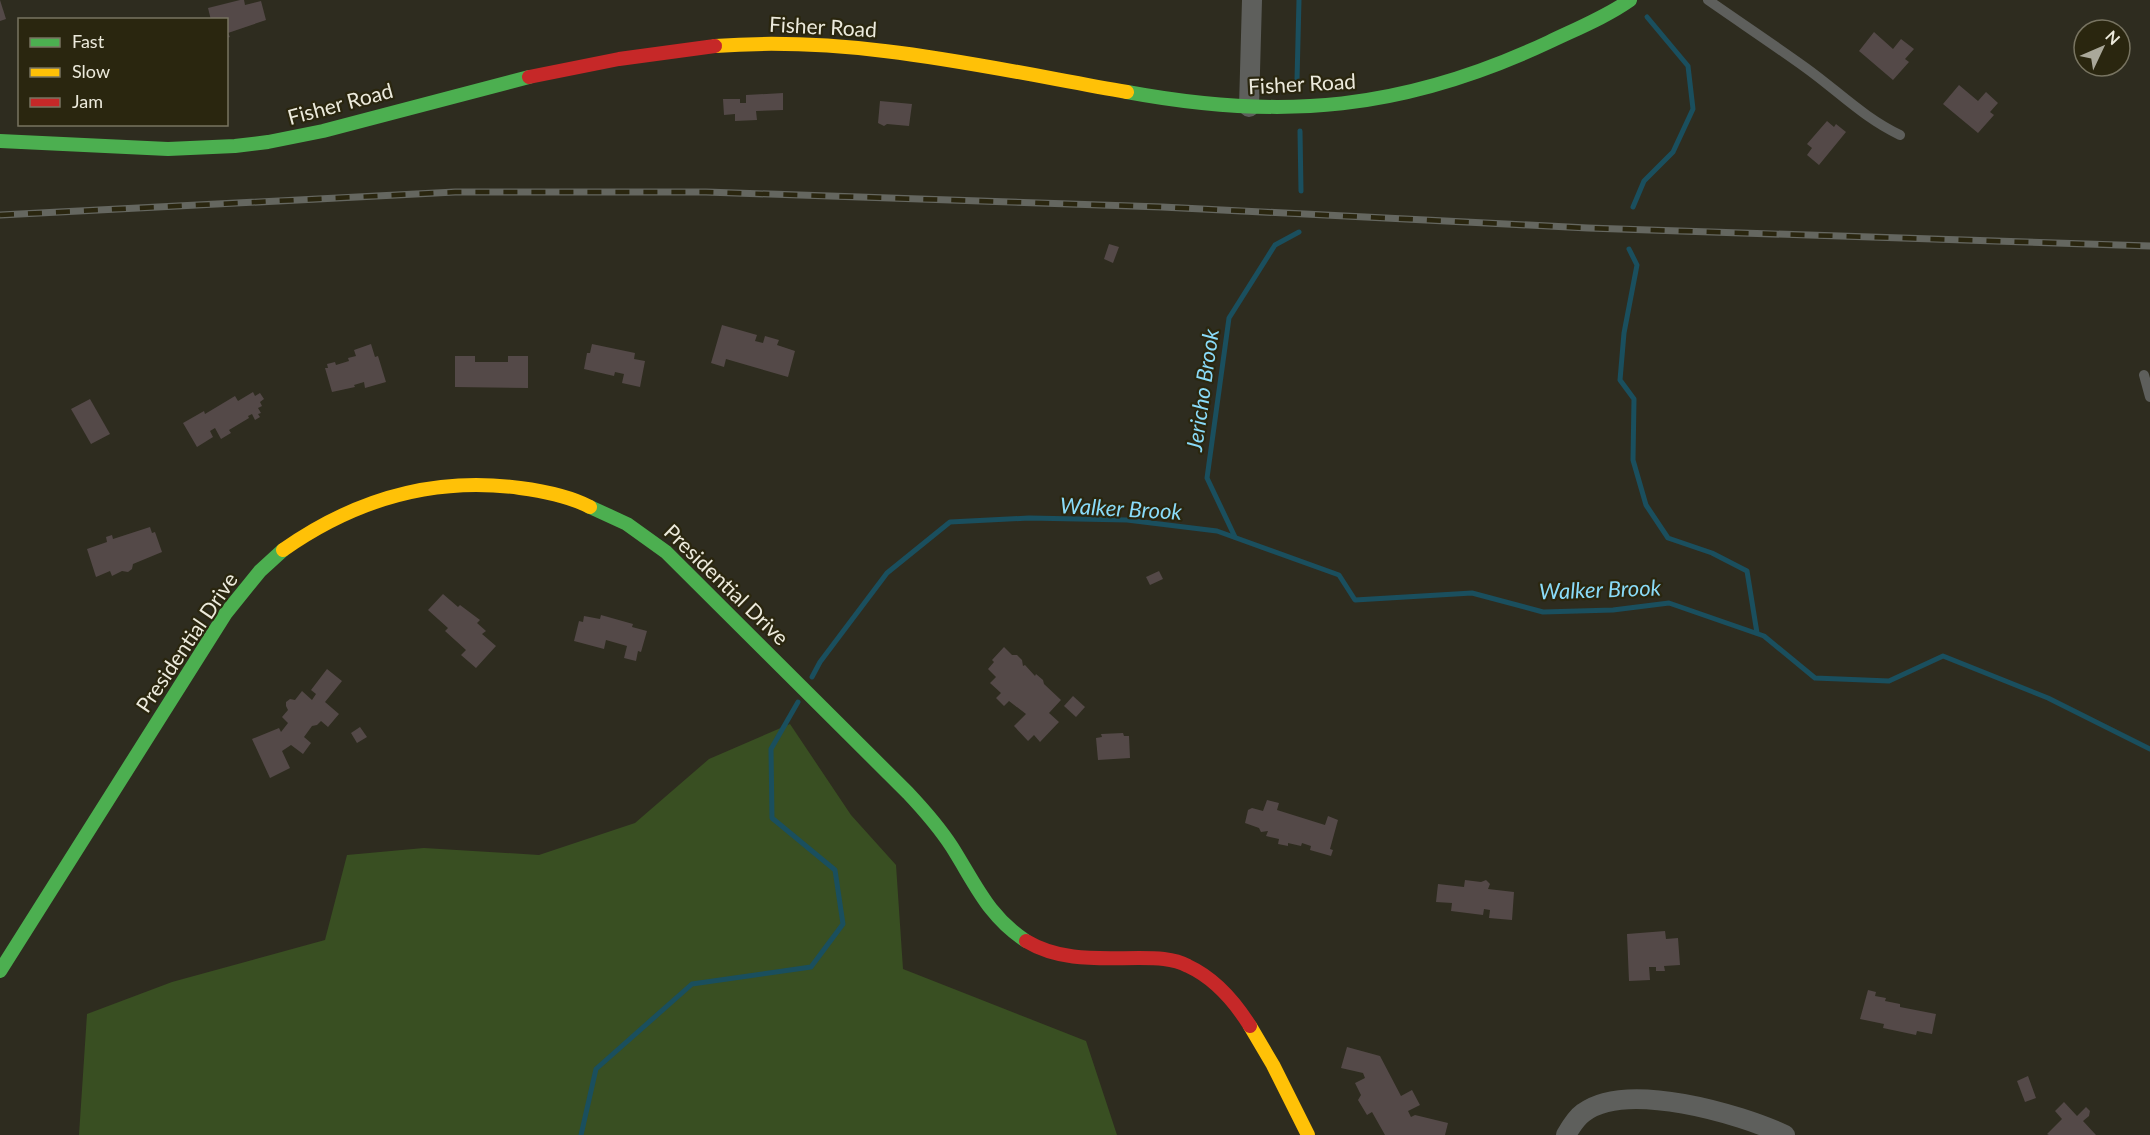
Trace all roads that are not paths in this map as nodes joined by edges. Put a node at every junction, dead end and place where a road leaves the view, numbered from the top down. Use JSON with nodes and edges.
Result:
{"nodes":[{"id":1,"x":1252,"y":0,"type":"edge"},
{"id":2,"x":1630,"y":0,"type":"edge"},
{"id":3,"x":1708,"y":0,"type":"edge"},
{"id":4,"x":1249,"y":107,"type":"junction"},
{"id":5,"x":1900,"y":135,"type":"dead end"},
{"id":6,"x":0,"y":141,"type":"edge"},
{"id":7,"x":2144,"y":375,"type":"dead end"},
{"id":8,"x":2150,"y":397,"type":"edge"},
{"id":9,"x":0,"y":971,"type":"edge"},
{"id":10,"x":1308,"y":1135,"type":"edge"},
{"id":11,"x":1566,"y":1135,"type":"edge"},
{"id":12,"x":1785,"y":1135,"type":"edge"}],
"edges":[{"from":1,"to":4,"type":"street"},
{"from":2,"to":4,"type":"street","name":"Fisher Road"},
{"from":3,"to":5,"type":"lane"},
{"from":4,"to":6,"type":"street","name":"Fisher Road"},
{"from":7,"to":8,"type":"lane"},
{"from":9,"to":10,"type":"street","name":"Presidential Drive"},
{"from":11,"to":12,"type":"street"}]}
